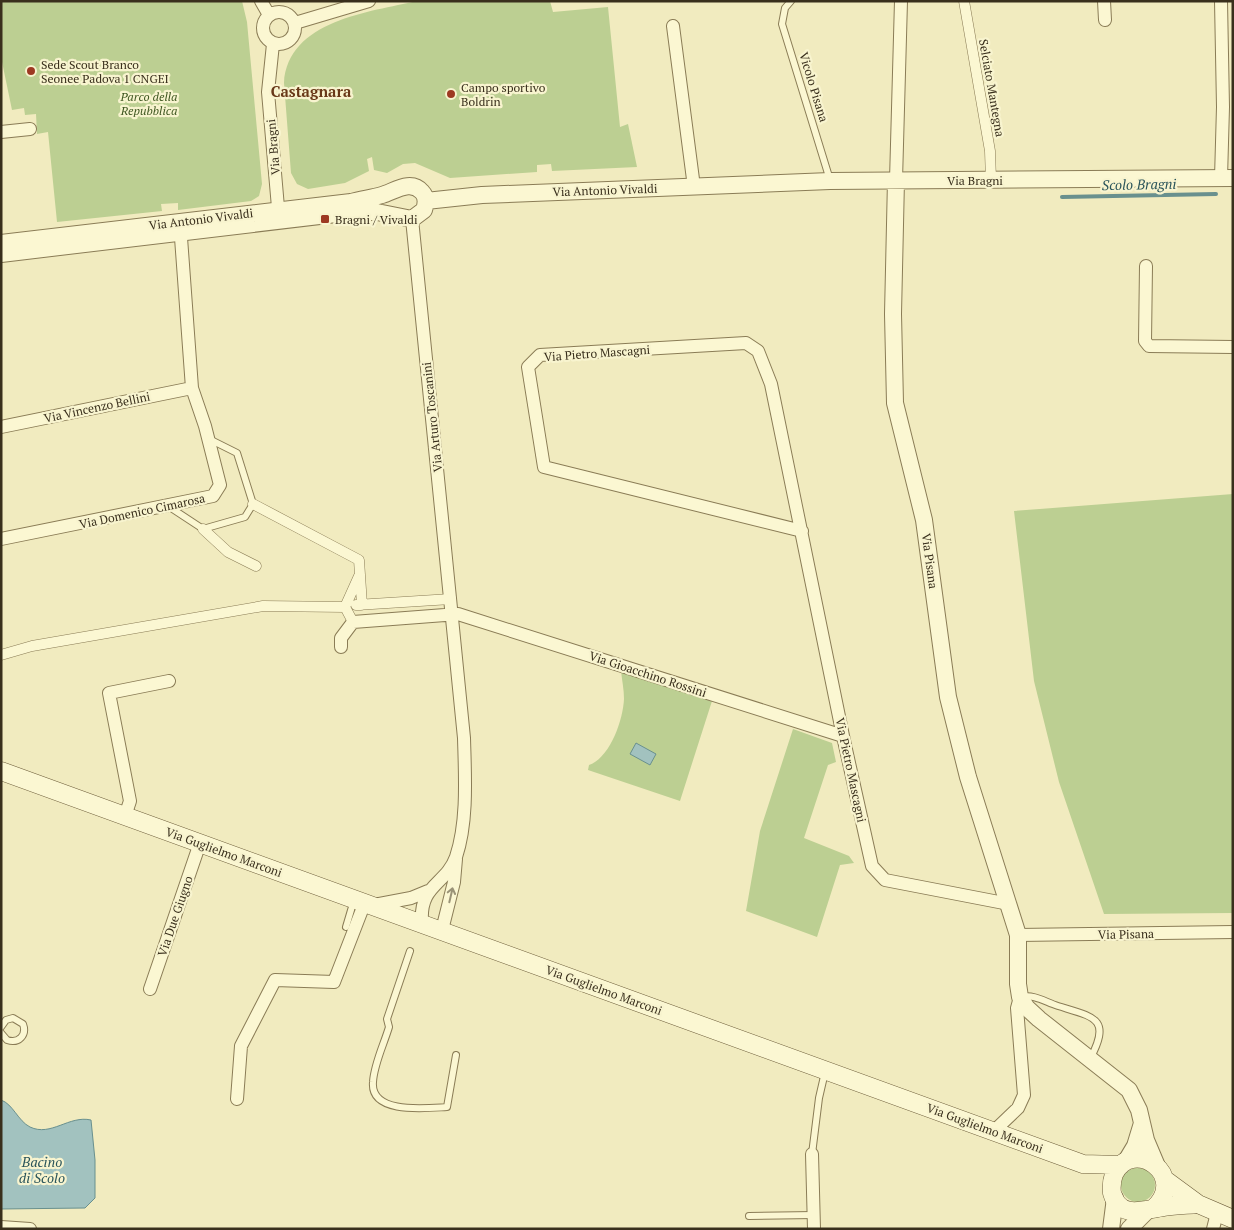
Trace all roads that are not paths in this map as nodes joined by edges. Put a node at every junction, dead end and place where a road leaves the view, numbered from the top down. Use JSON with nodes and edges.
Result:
{"nodes":[{"id":1,"x":261,"y":1,"type":"edge"},
{"id":2,"x":791,"y":1,"type":"edge"},
{"id":3,"x":901,"y":1,"type":"edge"},
{"id":4,"x":964,"y":1,"type":"edge"},
{"id":5,"x":1104,"y":1,"type":"edge"},
{"id":6,"x":1221,"y":1,"type":"edge"},
{"id":7,"x":367,"y":2,"type":"edge"},
{"id":8,"x":269,"y":15,"type":"junction"},
{"id":9,"x":1105,"y":20,"type":"dead end"},
{"id":10,"x":295,"y":23,"type":"junction"},
{"id":11,"x":673,"y":26,"type":"dead end"},
{"id":12,"x":273,"y":44,"type":"junction"},
{"id":13,"x":30,"y":128,"type":"dead end"},
{"id":14,"x":1,"y":132,"type":"edge"},
{"id":15,"x":1227,"y":178,"type":"edge"},
{"id":16,"x":896,"y":180,"type":"junction"},
{"id":17,"x":991,"y":180,"type":"junction"},
{"id":18,"x":830,"y":181,"type":"junction"},
{"id":19,"x":694,"y":187,"type":"junction"},
{"id":20,"x":400,"y":188,"type":"junction"},
{"id":21,"x":426,"y":201,"type":"junction"},
{"id":22,"x":279,"y":215,"type":"junction"},
{"id":23,"x":405,"y":217,"type":"junction"},
{"id":24,"x":180,"y":227,"type":"junction"},
{"id":25,"x":1,"y":243,"type":"edge"},
{"id":26,"x":1,"y":254,"type":"edge"},
{"id":27,"x":1146,"y":266,"type":"dead end"},
{"id":28,"x":1233,"y":346,"type":"edge"},
{"id":29,"x":192,"y":388,"type":"junction"},
{"id":30,"x":1,"y":427,"type":"edge"},
{"id":31,"x":208,"y":438,"type":"junction"},
{"id":32,"x":253,"y":504,"type":"junction"},
{"id":33,"x":168,"y":506,"type":"junction"},
{"id":34,"x":203,"y":529,"type":"junction"},
{"id":35,"x":802,"y":531,"type":"junction"},
{"id":36,"x":1,"y":539,"type":"edge"},
{"id":37,"x":256,"y":566,"type":"dead end"},
{"id":38,"x":360,"y":574,"type":"junction"},
{"id":39,"x":451,"y":599,"type":"junction"},
{"id":40,"x":362,"y":605,"type":"junction"},
{"id":41,"x":345,"y":607,"type":"junction"},
{"id":42,"x":452,"y":615,"type":"junction"},
{"id":43,"x":353,"y":622,"type":"junction"},
{"id":44,"x":341,"y":647,"type":"dead end"},
{"id":45,"x":1,"y":655,"type":"edge"},
{"id":46,"x":169,"y":681,"type":"dead end"},
{"id":47,"x":843,"y":736,"type":"junction"},
{"id":48,"x":1,"y":770,"type":"edge"},
{"id":49,"x":125,"y":816,"type":"junction"},
{"id":50,"x":200,"y":844,"type":"junction"},
{"id":51,"x":456,"y":859,"type":"junction"},
{"id":52,"x":428,"y":891,"type":"junction"},
{"id":53,"x":365,"y":902,"type":"junction"},
{"id":54,"x":1009,"y":904,"type":"junction"},
{"id":55,"x":422,"y":923,"type":"junction"},
{"id":56,"x":346,"y":928,"type":"dead end"},
{"id":57,"x":442,"y":930,"type":"junction"},
{"id":58,"x":1233,"y":932,"type":"edge"},
{"id":59,"x":1018,"y":935,"type":"junction"},
{"id":60,"x":410,"y":951,"type":"dead end"},
{"id":61,"x":150,"y":989,"type":"dead end"},
{"id":62,"x":1020,"y":997,"type":"junction"},
{"id":63,"x":1,"y":1016,"type":"edge"},
{"id":64,"x":9,"y":1019,"type":"junction"},
{"id":65,"x":1,"y":1027,"type":"edge"},
{"id":66,"x":1,"y":1032,"type":"edge"},
{"id":67,"x":456,"y":1055,"type":"dead end"},
{"id":68,"x":1090,"y":1061,"type":"junction"},
{"id":69,"x":826,"y":1071,"type":"junction"},
{"id":70,"x":237,"y":1099,"type":"dead end"},
{"id":71,"x":1142,"y":1120,"type":"junction"},
{"id":72,"x":994,"y":1131,"type":"junction"},
{"id":73,"x":812,"y":1154,"type":"joint"},
{"id":74,"x":1123,"y":1163,"type":"junction"},
{"id":75,"x":1083,"y":1164,"type":"junction"},
{"id":76,"x":1160,"y":1172,"type":"junction"},
{"id":77,"x":1113,"y":1195,"type":"junction"},
{"id":78,"x":1198,"y":1204,"type":"junction"},
{"id":79,"x":1149,"y":1210,"type":"junction"},
{"id":80,"x":814,"y":1215,"type":"junction"},
{"id":81,"x":749,"y":1216,"type":"dead end"},
{"id":82,"x":1221,"y":1220,"type":"edge"},
{"id":83,"x":1,"y":1227,"type":"edge"},
{"id":84,"x":30,"y":1229,"type":"edge"},
{"id":85,"x":814,"y":1229,"type":"edge"},
{"id":86,"x":1111,"y":1229,"type":"edge"},
{"id":87,"x":1129,"y":1229,"type":"edge"}],
"edges":[{"from":1,"to":8,"type":"street"},
{"from":2,"to":18,"type":"lane","name":"Vicolo Pisana"},
{"from":3,"to":16,"type":"street"},
{"from":4,"to":17,"type":"street","name":"Selciato Mantegna"},
{"from":5,"to":9,"type":"street"},
{"from":6,"to":15,"type":"street"},
{"from":7,"to":10,"type":"street"},
{"from":8,"to":10,"type":"street"},
{"from":8,"to":12,"type":"street"},
{"from":10,"to":12,"type":"street"},
{"from":11,"to":19,"type":"street"},
{"from":12,"to":22,"type":"street","name":"Via Bragni"},
{"from":13,"to":14,"type":"street"},
{"from":15,"to":17,"type":"street","name":"Via Bragni"},
{"from":16,"to":17,"type":"street","name":"Via Bragni"},
{"from":16,"to":18,"type":"street","name":"Via Antonio Vivaldi"},
{"from":16,"to":54,"type":"street","name":"Via Pisana"},
{"from":18,"to":19,"type":"street","name":"Via Antonio Vivaldi"},
{"from":19,"to":21,"type":"street","name":"Via Antonio Vivaldi"},
{"from":20,"to":21,"type":"street","name":"Via Antonio Vivaldi"},
{"from":20,"to":22,"type":"street","name":"Via Antonio Vivaldi"},
{"from":20,"to":23,"type":"street"},
{"from":21,"to":23,"type":"street"},
{"from":22,"to":23,"type":"street","name":"Via Antonio Vivaldi"},
{"from":22,"to":24,"type":"street","name":"Via Antonio Vivaldi"},
{"from":23,"to":39,"type":"street","name":"Via Arturo Toscanini"},
{"from":24,"to":25,"type":"street","name":"Via Antonio Vivaldi"},
{"from":24,"to":26,"type":"street","name":"Via Antonio Vivaldi"},
{"from":24,"to":29,"type":"street","name":"Via Domenico Cimarosa"},
{"from":27,"to":28,"type":"street"},
{"from":29,"to":30,"type":"street","name":"Via Vincenzo Bellini"},
{"from":29,"to":31,"type":"street","name":"Via Domenico Cimarosa"},
{"from":31,"to":32,"type":"lane"},
{"from":31,"to":33,"type":"street","name":"Via Domenico Cimarosa"},
{"from":32,"to":34,"type":"lane"},
{"from":32,"to":38,"type":"street"},
{"from":33,"to":34,"type":"lane"},
{"from":33,"to":36,"type":"street","name":"Via Domenico Cimarosa"},
{"from":34,"to":37,"type":"street"},
{"from":35,"to":35,"type":"street","name":"Via Pietro Mascagni"},
{"from":35,"to":47,"type":"street","name":"Via Pietro Mascagni"},
{"from":38,"to":40,"type":"street"},
{"from":38,"to":41,"type":"street"},
{"from":39,"to":40,"type":"street"},
{"from":39,"to":42,"type":"street","name":"Via Arturo Toscanini"},
{"from":40,"to":41,"type":"street"},
{"from":41,"to":43,"type":"street"},
{"from":41,"to":45,"type":"street"},
{"from":42,"to":43,"type":"street"},
{"from":42,"to":47,"type":"street","name":"Via Gioacchino Rossini"},
{"from":42,"to":51,"type":"street","name":"Via Arturo Toscanini"},
{"from":43,"to":44,"type":"street"},
{"from":46,"to":49,"type":"street"},
{"from":47,"to":54,"type":"street","name":"Via Pietro Mascagni"},
{"from":48,"to":49,"type":"main road","name":"Via Guglielmo Marconi"},
{"from":49,"to":50,"type":"main road","name":"Via Guglielmo Marconi"},
{"from":50,"to":53,"type":"main road","name":"Via Guglielmo Marconi"},
{"from":50,"to":61,"type":"street","name":"Via Due Giugno"},
{"from":51,"to":52,"type":"street"},
{"from":57,"to":51,"type":"street","name":"Via Arturo Toscanini","one_way":true},
{"from":52,"to":53,"type":"street"},
{"from":52,"to":55,"type":"street"},
{"from":53,"to":55,"type":"main road","name":"Via Guglielmo Marconi"},
{"from":53,"to":56,"type":"lane"},
{"from":53,"to":70,"type":"street"},
{"from":54,"to":59,"type":"street","name":"Via Pisana"},
{"from":55,"to":57,"type":"main road","name":"Via Guglielmo Marconi"},
{"from":57,"to":69,"type":"main road","name":"Via Guglielmo Marconi"},
{"from":58,"to":59,"type":"street","name":"Via Pisana"},
{"from":59,"to":62,"type":"street","name":"Via Pisana"},
{"from":60,"to":67,"type":"lane"},
{"from":62,"to":68,"type":"street"},
{"from":62,"to":68,"type":"lane"},
{"from":62,"to":72,"type":"street","name":"Via Pisana"},
{"from":63,"to":64,"type":"lane"},
{"from":64,"to":65,"type":"lane"},
{"from":64,"to":66,"type":"lane"},
{"from":68,"to":71,"type":"street"},
{"from":69,"to":72,"type":"main road","name":"Via Guglielmo Marconi"},
{"from":69,"to":73,"type":"lane"},
{"from":71,"to":74,"type":"street"},
{"from":71,"to":76,"type":"street"},
{"from":72,"to":75,"type":"main road","name":"Via Guglielmo Marconi"},
{"from":73,"to":80,"type":"street"},
{"from":74,"to":75,"type":"main road","name":"Via Guglielmo Marconi"},
{"from":74,"to":76,"type":"main road"},
{"from":74,"to":77,"type":"main road"},
{"from":75,"to":77,"type":"main road","name":"Via Guglielmo Marconi"},
{"from":76,"to":78,"type":"main road"},
{"from":76,"to":79,"type":"main road"},
{"from":77,"to":79,"type":"main road"},
{"from":77,"to":86,"type":"street"},
{"from":78,"to":79,"type":"main road"},
{"from":78,"to":82,"type":"main road"},
{"from":79,"to":87,"type":"street"},
{"from":80,"to":81,"type":"lane"},
{"from":80,"to":85,"type":"street"},
{"from":83,"to":84,"type":"street"}]}
